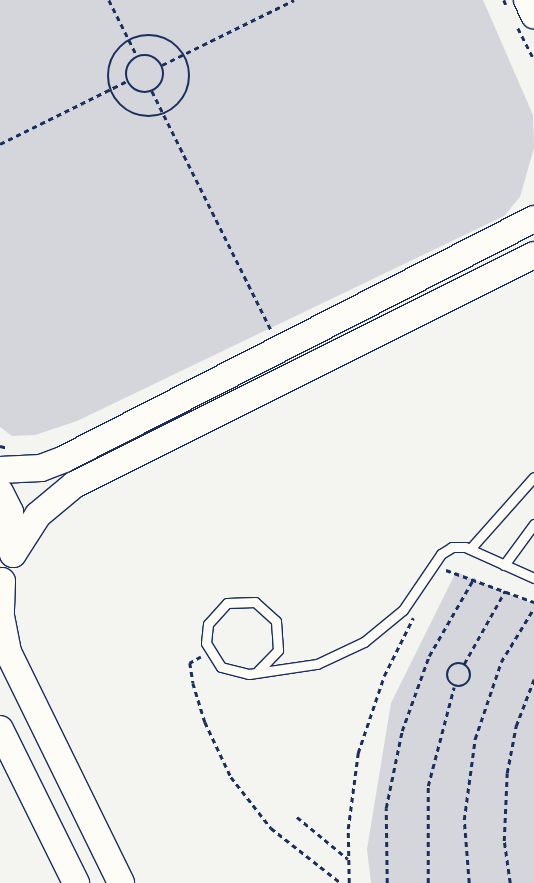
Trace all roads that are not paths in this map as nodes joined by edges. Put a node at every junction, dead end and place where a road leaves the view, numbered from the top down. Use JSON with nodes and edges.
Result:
{"nodes":[{"id":1,"x":527,"y":0,"type":"edge"},
{"id":2,"x":534,"y":15,"type":"edge"},
{"id":3,"x":534,"y":218,"type":"edge"},
{"id":4,"x":534,"y":254,"type":"edge"},
{"id":5,"x":0,"y":470,"type":"edge"},
{"id":6,"x":534,"y":477,"type":"edge"},
{"id":7,"x":0,"y":492,"type":"edge"},
{"id":8,"x":534,"y":524,"type":"edge"},
{"id":9,"x":470,"y":549,"type":"junction"},
{"id":10,"x":13,"y":554,"type":"junction"},
{"id":11,"x":504,"y":565,"type":"junction"},
{"id":12,"x":534,"y":578,"type":"edge"},
{"id":13,"x":1,"y":583,"type":"edge"},
{"id":14,"x":258,"y":671,"type":"junction"},
{"id":15,"x":0,"y":729,"type":"edge"},
{"id":16,"x":76,"y":883,"type":"edge"},
{"id":17,"x":121,"y":883,"type":"edge"}],
"edges":[{"from":1,"to":2,"type":"street"},
{"from":3,"to":5,"type":"street"},
{"from":4,"to":10,"type":"street"},
{"from":6,"to":9,"type":"lane"},
{"from":7,"to":10,"type":"street"},
{"from":8,"to":11,"type":"lane"},
{"from":9,"to":11,"type":"lane"},
{"from":9,"to":14,"type":"lane"},
{"from":10,"to":13,"type":"street"},
{"from":11,"to":12,"type":"lane"},
{"from":13,"to":17,"type":"street"},
{"from":14,"to":14,"type":"lane"},
{"from":15,"to":16,"type":"street"}]}
